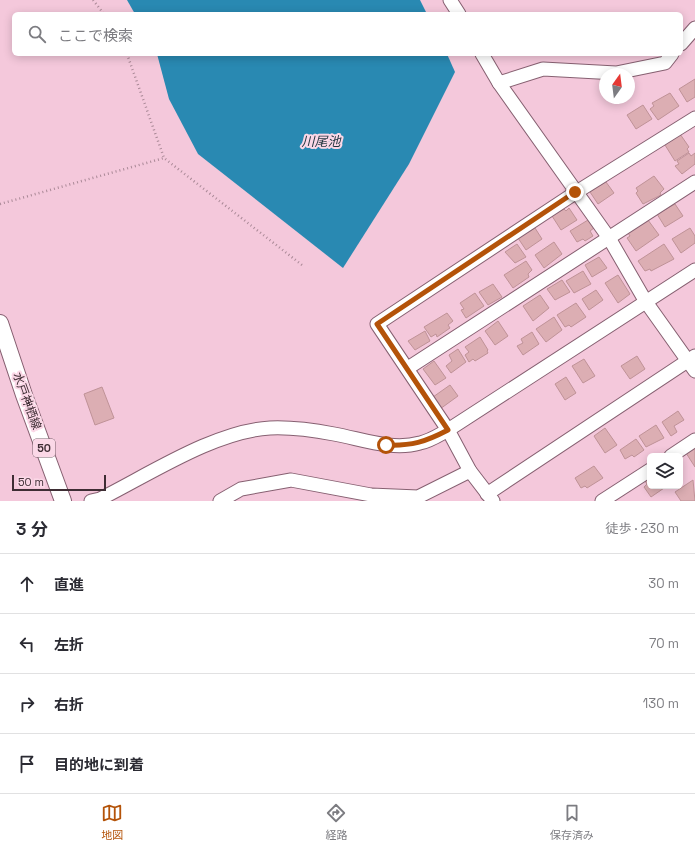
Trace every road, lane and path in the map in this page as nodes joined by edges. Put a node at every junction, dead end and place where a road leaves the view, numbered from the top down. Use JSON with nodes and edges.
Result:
{"nodes":[{"id":1,"x":93,"y":0,"type":"edge"},
{"id":2,"x":450,"y":0,"type":"edge"},
{"id":3,"x":102,"y":12,"type":"edge"},
{"id":4,"x":458,"y":12,"type":"edge"},
{"id":5,"x":695,"y":28,"type":"edge"},
{"id":6,"x":683,"y":42,"type":"edge"},
{"id":7,"x":128,"y":56,"type":"edge"},
{"id":8,"x":483,"y":56,"type":"edge"},
{"id":9,"x":670,"y":56,"type":"edge"},
{"id":10,"x":500,"y":83,"type":"junction"},
{"id":11,"x":695,"y":118,"type":"edge"},
{"id":12,"x":164,"y":158,"type":"junction"},
{"id":13,"x":695,"y":182,"type":"edge"},
{"id":14,"x":575,"y":192,"type":"junction"},
{"id":15,"x":0,"y":204,"type":"edge"},
{"id":16,"x":609,"y":238,"type":"junction"},
{"id":17,"x":302,"y":265,"type":"dead end"},
{"id":18,"x":695,"y":270,"type":"edge"},
{"id":19,"x":646,"y":302,"type":"junction"},
{"id":20,"x":0,"y":323,"type":"edge"},
{"id":21,"x":691,"y":358,"type":"edge"},
{"id":22,"x":408,"y":368,"type":"junction"},
{"id":23,"x":695,"y":371,"type":"edge"},
{"id":24,"x":448,"y":430,"type":"junction"},
{"id":25,"x":695,"y":440,"type":"edge"},
{"id":26,"x":676,"y":453,"type":"edge"},
{"id":27,"x":470,"y":471,"type":"junction"},
{"id":28,"x":647,"y":472,"type":"edge"},
{"id":29,"x":490,"y":498,"type":"edge"},
{"id":30,"x":419,"y":499,"type":"edge"},
{"id":31,"x":63,"y":501,"type":"edge"},
{"id":32,"x":91,"y":501,"type":"edge"},
{"id":33,"x":220,"y":501,"type":"edge"},
{"id":34,"x":602,"y":501,"type":"edge"}],
"edges":[{"from":1,"to":3,"type":"path"},
{"from":2,"to":4,"type":"street"},
{"from":5,"to":6,"type":"street"},
{"from":7,"to":12,"type":"path"},
{"from":8,"to":10,"type":"street"},
{"from":9,"to":10,"type":"street"},
{"from":10,"to":14,"type":"street"},
{"from":11,"to":14,"type":"street"},
{"from":12,"to":15,"type":"path"},
{"from":12,"to":17,"type":"path"},
{"from":13,"to":16,"type":"street"},
{"from":14,"to":16,"type":"street"},
{"from":14,"to":22,"type":"street"},
{"from":16,"to":19,"type":"street"},
{"from":16,"to":22,"type":"street"},
{"from":18,"to":19,"type":"street"},
{"from":19,"to":21,"type":"street"},
{"from":19,"to":24,"type":"street"},
{"from":20,"to":31,"type":"main road","name":"水戸神栖線","number":"50"},
{"from":21,"to":23,"type":"street"},
{"from":21,"to":29,"type":"street"},
{"from":22,"to":24,"type":"street"},
{"from":24,"to":27,"type":"street"},
{"from":24,"to":32,"type":"street"},
{"from":25,"to":26,"type":"street"},
{"from":27,"to":29,"type":"street"},
{"from":27,"to":30,"type":"street"},
{"from":28,"to":34,"type":"street"},
{"from":30,"to":33,"type":"street"}]}
